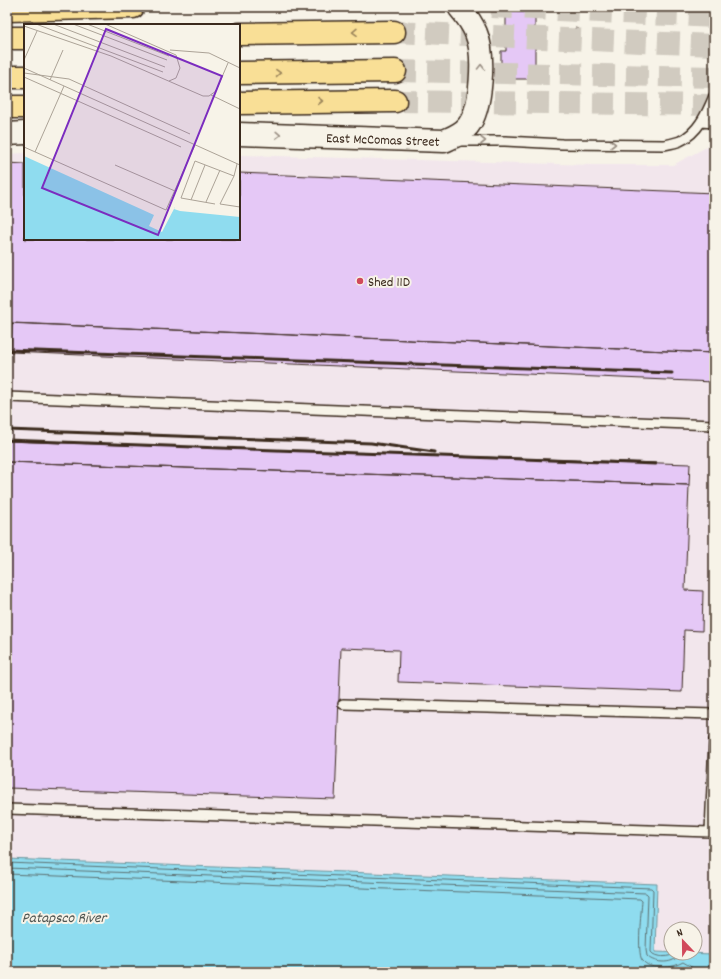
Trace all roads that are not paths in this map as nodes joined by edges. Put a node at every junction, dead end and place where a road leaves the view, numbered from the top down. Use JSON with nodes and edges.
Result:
{"nodes":[{"id":1,"x":133,"y":7,"type":"edge"},
{"id":2,"x":458,"y":7,"type":"edge"},
{"id":3,"x":7,"y":10,"type":"edge"},
{"id":4,"x":394,"y":32,"type":"tunnel mouth"},
{"id":5,"x":240,"y":34,"type":"edge"},
{"id":6,"x":7,"y":38,"type":"edge"},
{"id":7,"x":24,"y":38,"type":"edge"},
{"id":8,"x":395,"y":71,"type":"tunnel mouth"},
{"id":9,"x":240,"y":73,"type":"edge"},
{"id":10,"x":7,"y":77,"type":"edge"},
{"id":11,"x":24,"y":77,"type":"edge"},
{"id":12,"x":714,"y":96,"type":"edge"},
{"id":13,"x":396,"y":101,"type":"tunnel mouth"},
{"id":14,"x":240,"y":103,"type":"edge"},
{"id":15,"x":7,"y":107,"type":"edge"},
{"id":16,"x":24,"y":107,"type":"edge"},
{"id":17,"x":701,"y":122,"type":"junction"},
{"id":18,"x":714,"y":123,"type":"edge"},
{"id":19,"x":24,"y":133,"type":"edge"},
{"id":20,"x":7,"y":134,"type":"edge"},
{"id":21,"x":240,"y":134,"type":"edge"},
{"id":22,"x":444,"y":141,"type":"junction"},
{"id":23,"x":7,"y":397,"type":"edge"},
{"id":24,"x":714,"y":425,"type":"edge"},
{"id":25,"x":343,"y":704,"type":"dead end"},
{"id":26,"x":714,"y":714,"type":"edge"},
{"id":27,"x":714,"y":740,"type":"edge"},
{"id":28,"x":7,"y":809,"type":"edge"}],
"edges":[{"from":1,"to":3,"type":"highway"},
{"from":22,"to":2,"type":"street","name":"East McComas Street","one_way":true},
{"from":4,"to":5,"type":"highway","one_way":true},
{"from":6,"to":7,"type":"highway"},
{"from":9,"to":8,"type":"highway","one_way":true},
{"from":10,"to":11,"type":"highway"},
{"from":12,"to":17,"type":"lane"},
{"from":14,"to":13,"type":"highway","one_way":true},
{"from":15,"to":16,"type":"highway"},
{"from":17,"to":18,"type":"lane"},
{"from":22,"to":17,"type":"lane","one_way":true},
{"from":19,"to":20,"type":"street"},
{"from":21,"to":22,"type":"street","name":"East McComas Street","one_way":true},
{"from":23,"to":24,"type":"lane"},
{"from":25,"to":26,"type":"lane"},
{"from":27,"to":28,"type":"lane"}]}
